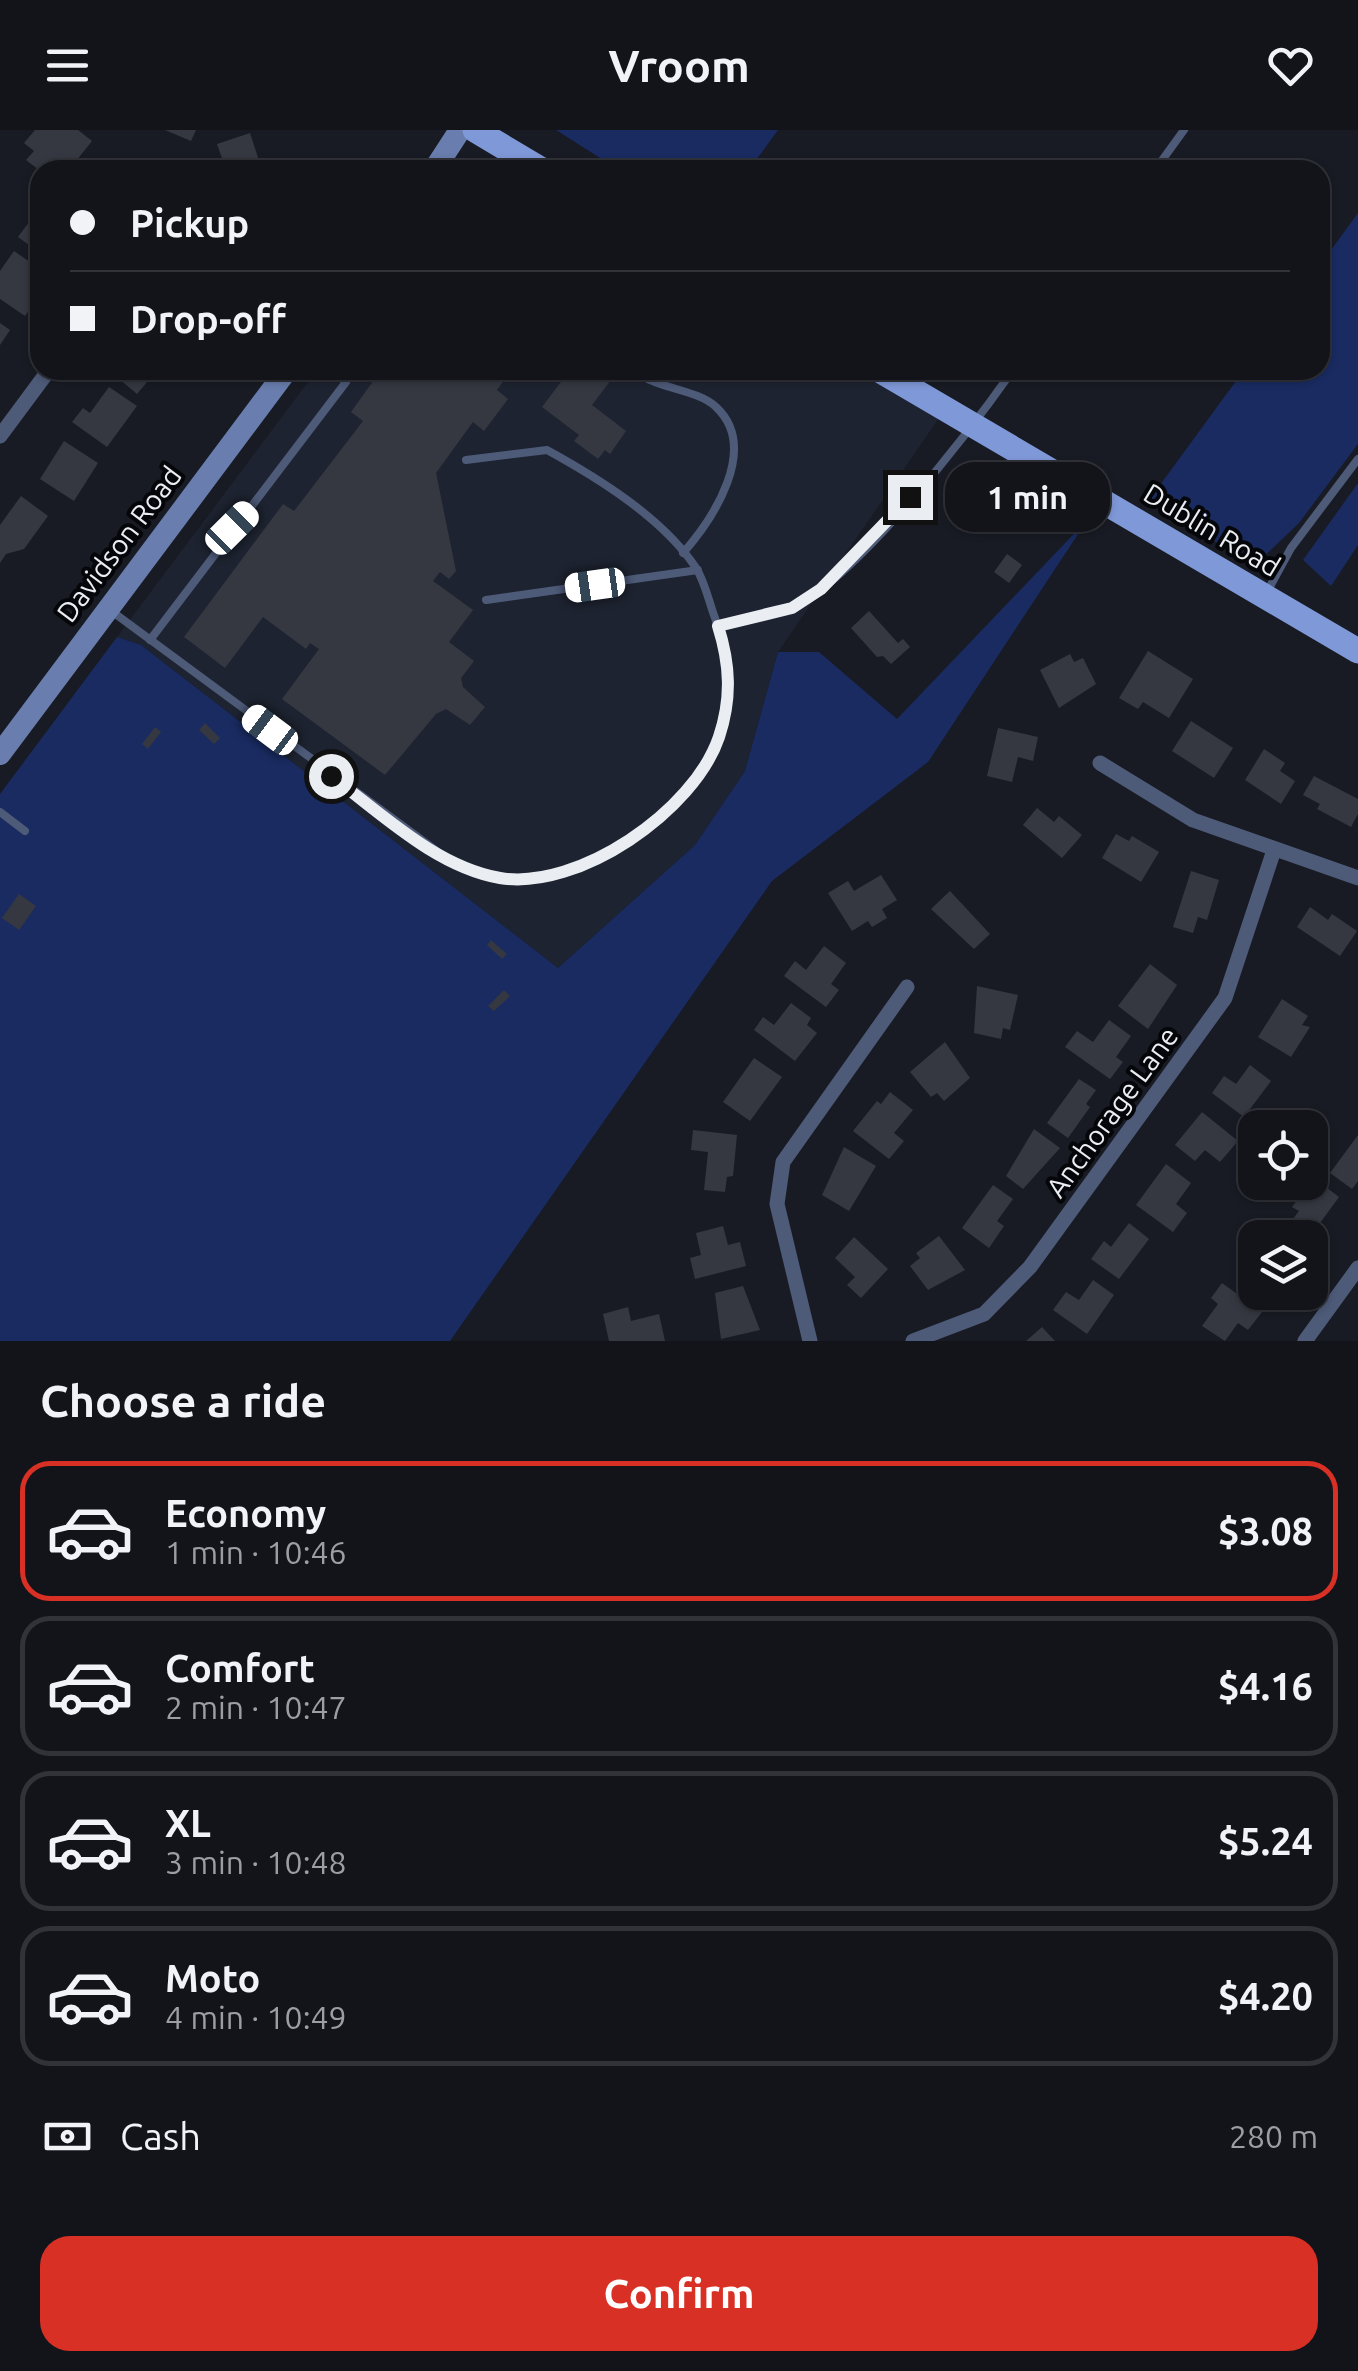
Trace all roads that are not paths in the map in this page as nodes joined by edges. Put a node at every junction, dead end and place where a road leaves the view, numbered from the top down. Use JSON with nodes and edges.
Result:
{"nodes":[{"id":1,"x":460,"y":130,"type":"edge"},
{"id":2,"x":475,"y":130,"type":"edge"},
{"id":3,"x":1184,"y":130,"type":"edge"},
{"id":4,"x":440,"y":160,"type":"edge"},
{"id":5,"x":525,"y":160,"type":"edge"},
{"id":6,"x":1162,"y":160,"type":"edge"},
{"id":7,"x":42,"y":380,"type":"edge"},
{"id":8,"x":280,"y":380,"type":"edge"},
{"id":9,"x":344,"y":380,"type":"edge"},
{"id":10,"x":652,"y":380,"type":"edge"},
{"id":11,"x":896,"y":380,"type":"edge"},
{"id":12,"x":1007,"y":380,"type":"edge"},
{"id":13,"x":975,"y":425,"type":"junction"},
{"id":14,"x":0,"y":436,"type":"edge"},
{"id":15,"x":1358,"y":459,"type":"edge"},
{"id":16,"x":466,"y":460,"type":"dead end"},
{"id":17,"x":683,"y":553,"type":"junction"},
{"id":18,"x":698,"y":570,"type":"junction"},
{"id":19,"x":1264,"y":596,"type":"junction"},
{"id":20,"x":486,"y":600,"type":"dead end"},
{"id":21,"x":108,"y":609,"type":"junction"},
{"id":22,"x":718,"y":626,"type":"junction"},
{"id":23,"x":150,"y":640,"type":"junction"},
{"id":24,"x":1358,"y":652,"type":"edge"},
{"id":25,"x":0,"y":754,"type":"edge"},
{"id":26,"x":1100,"y":763,"type":"dead end"},
{"id":27,"x":0,"y":812,"type":"edge"},
{"id":28,"x":25,"y":831,"type":"dead end"},
{"id":29,"x":1274,"y":850,"type":"junction"},
{"id":30,"x":1358,"y":878,"type":"edge"},
{"id":31,"x":907,"y":987,"type":"dead end"},
{"id":32,"x":1358,"y":1268,"type":"edge"},
{"id":33,"x":810,"y":1341,"type":"edge"},
{"id":34,"x":914,"y":1341,"type":"edge"},
{"id":35,"x":1304,"y":1341,"type":"edge"}],
"edges":[{"from":1,"to":4,"type":"main road"},
{"from":2,"to":5,"type":"main road"},
{"from":3,"to":6,"type":"lane"},
{"from":7,"to":14,"type":"street"},
{"from":8,"to":21,"type":"main road","name":"Davidson Road"},
{"from":9,"to":23,"type":"lane"},
{"from":10,"to":17,"type":"lane"},
{"from":11,"to":13,"type":"main road","name":"Dublin Road"},
{"from":12,"to":13,"type":"lane"},
{"from":13,"to":19,"type":"main road","name":"Dublin Road"},
{"from":13,"to":22,"type":"lane"},
{"from":15,"to":19,"type":"lane"},
{"from":16,"to":17,"type":"lane"},
{"from":17,"to":18,"type":"lane"},
{"from":18,"to":20,"type":"lane"},
{"from":18,"to":22,"type":"lane"},
{"from":19,"to":24,"type":"main road","name":"Dublin Road"},
{"from":21,"to":23,"type":"lane"},
{"from":21,"to":25,"type":"main road","name":"Davidson Road"},
{"from":22,"to":23,"type":"lane"},
{"from":26,"to":29,"type":"street"},
{"from":27,"to":28,"type":"lane"},
{"from":29,"to":30,"type":"street"},
{"from":29,"to":34,"type":"street","name":"Anchorage Lane"},
{"from":31,"to":33,"type":"street"},
{"from":32,"to":35,"type":"street"}]}
